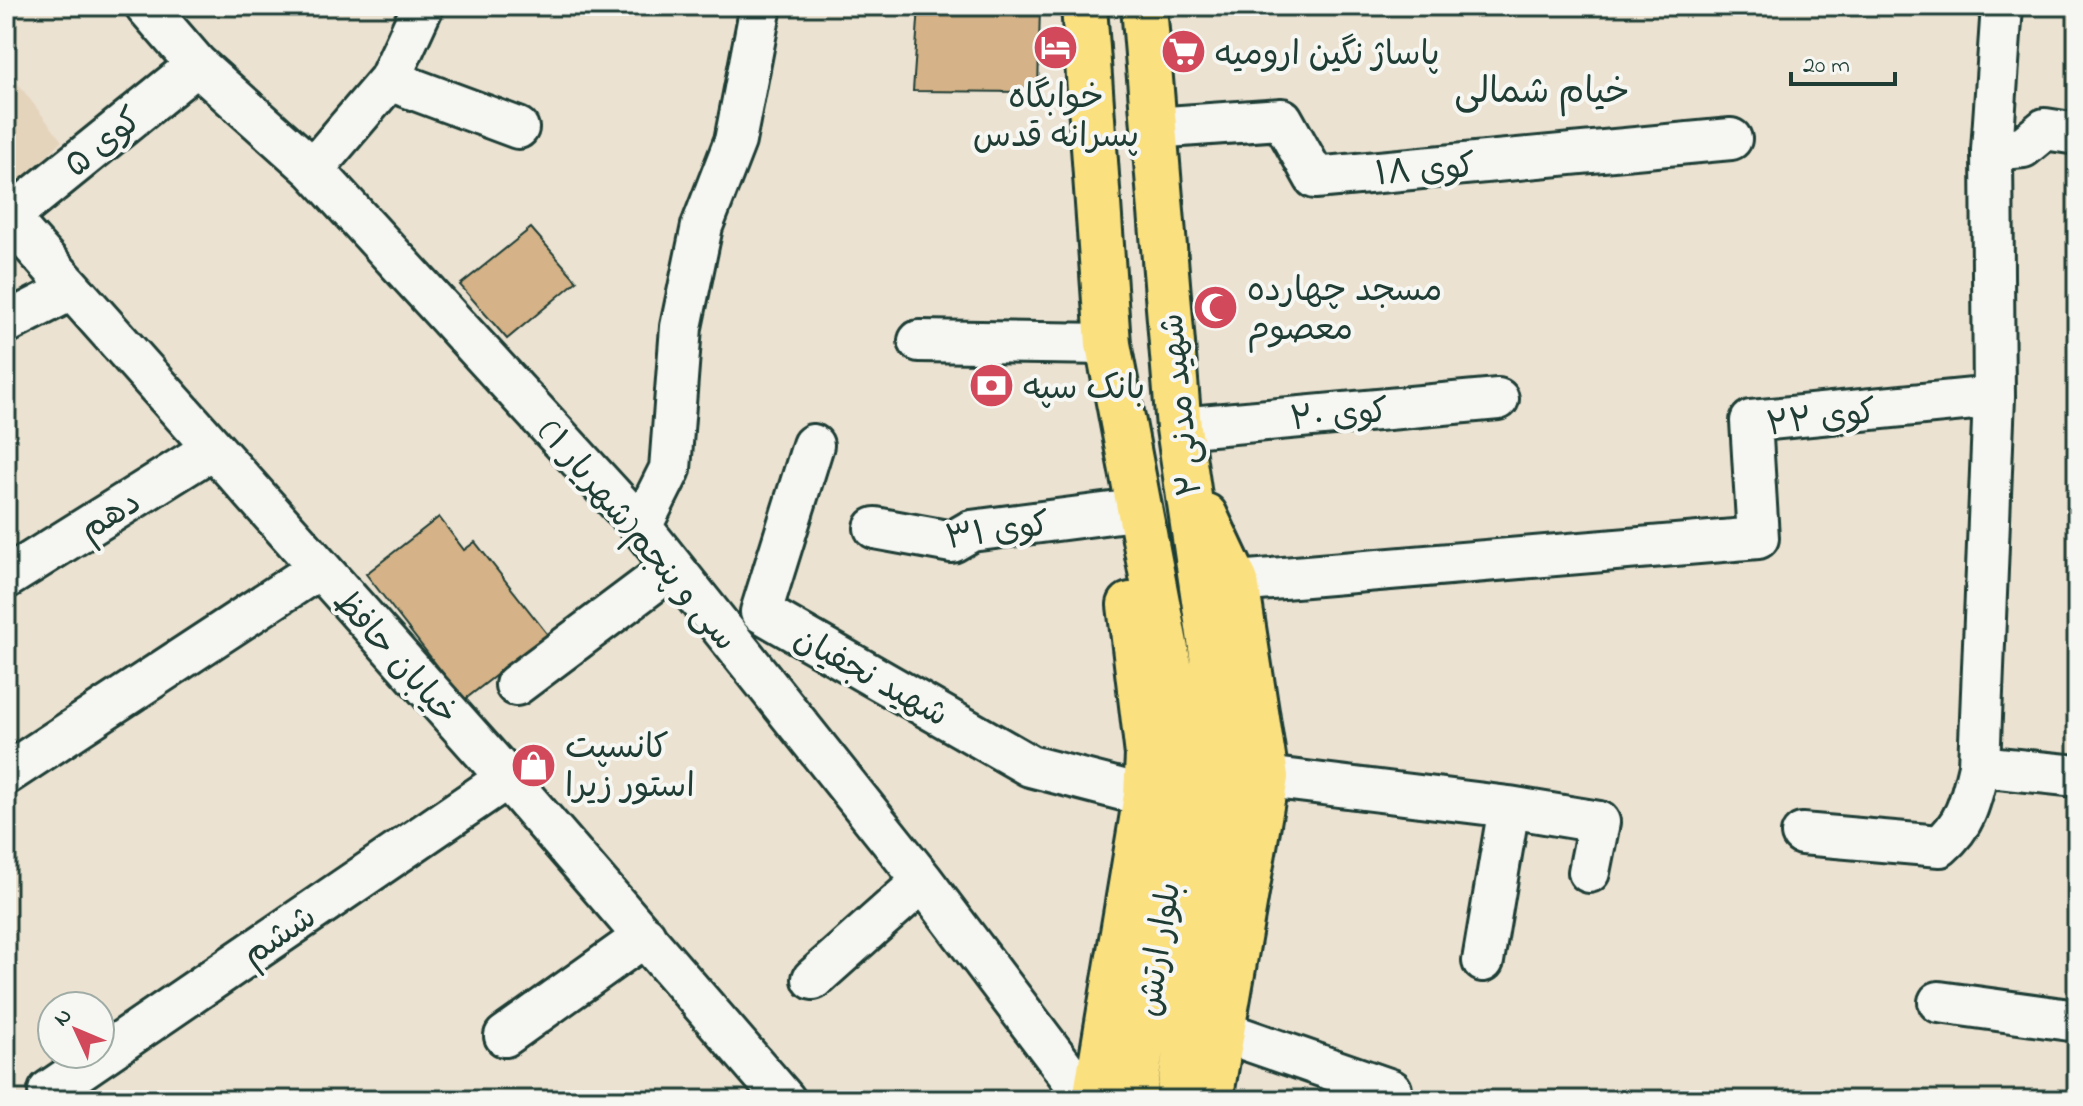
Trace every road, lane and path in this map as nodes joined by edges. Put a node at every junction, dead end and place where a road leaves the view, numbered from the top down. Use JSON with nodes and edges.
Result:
{"nodes":[{"id":1,"x":146,"y":6,"type":"edge"},
{"id":2,"x":423,"y":6,"type":"edge"},
{"id":3,"x":761,"y":6,"type":"edge"},
{"id":4,"x":1084,"y":6,"type":"edge"},
{"id":5,"x":1144,"y":6,"type":"edge"},
{"id":6,"x":2002,"y":6,"type":"edge"},
{"id":7,"x":197,"y":65,"type":"junction"},
{"id":8,"x":389,"y":80,"type":"junction"},
{"id":9,"x":518,"y":128,"type":"dead end"},
{"id":10,"x":1153,"y":128,"type":"junction"},
{"id":11,"x":2077,"y":134,"type":"edge"},
{"id":12,"x":1731,"y":139,"type":"dead end"},
{"id":13,"x":1992,"y":150,"type":"junction"},
{"id":14,"x":313,"y":169,"type":"junction"},
{"id":15,"x":7,"y":217,"type":"edge"},
{"id":16,"x":71,"y":290,"type":"junction"},
{"id":17,"x":6,"y":323,"type":"edge"},
{"id":18,"x":919,"y":341,"type":"dead end"},
{"id":19,"x":1108,"y":344,"type":"junction"},
{"id":20,"x":1994,"y":397,"type":"junction"},
{"id":21,"x":1498,"y":399,"type":"dead end"},
{"id":22,"x":1179,"y":428,"type":"junction"},
{"id":23,"x":813,"y":445,"type":"dead end"},
{"id":24,"x":212,"y":449,"type":"junction"},
{"id":25,"x":1185,"y":475,"type":"junction"},
{"id":26,"x":1126,"y":497,"type":"junction"},
{"id":27,"x":641,"y":527,"type":"junction"},
{"id":28,"x":875,"y":528,"type":"dead end"},
{"id":29,"x":672,"y":568,"type":"junction"},
{"id":30,"x":318,"y":569,"type":"junction"},
{"id":31,"x":6,"y":578,"type":"edge"},
{"id":32,"x":1236,"y":582,"type":"junction"},
{"id":33,"x":516,"y":685,"type":"dead end"},
{"id":34,"x":1979,"y":766,"type":"junction"},
{"id":35,"x":6,"y":774,"type":"edge"},
{"id":36,"x":2077,"y":776,"type":"edge"},
{"id":37,"x":1266,"y":777,"type":"junction"},
{"id":38,"x":507,"y":778,"type":"junction"},
{"id":39,"x":1184,"y":799,"type":"junction"},
{"id":40,"x":1509,"y":807,"type":"junction"},
{"id":41,"x":1802,"y":834,"type":"dead end"},
{"id":42,"x":1589,"y":872,"type":"dead end"},
{"id":43,"x":923,"y":881,"type":"junction"},
{"id":44,"x":645,"y":936,"type":"junction"},
{"id":45,"x":1483,"y":961,"type":"dead end"},
{"id":46,"x":813,"y":979,"type":"dead end"},
{"id":47,"x":1939,"y":1002,"type":"dead end"},
{"id":48,"x":2077,"y":1021,"type":"edge"},
{"id":49,"x":1221,"y":1031,"type":"junction"},
{"id":50,"x":505,"y":1036,"type":"dead end"},
{"id":51,"x":1391,"y":1090,"type":"dead end"},
{"id":52,"x":49,"y":1091,"type":"dead end"},
{"id":53,"x":785,"y":1100,"type":"edge"},
{"id":54,"x":1088,"y":1100,"type":"edge"},
{"id":55,"x":1095,"y":1100,"type":"edge"},
{"id":56,"x":1133,"y":1100,"type":"edge"},
{"id":57,"x":1178,"y":1100,"type":"edge"},
{"id":58,"x":1210,"y":1100,"type":"edge"}],
"edges":[{"from":1,"to":7,"type":"street","name":"سی و پنجم(شهریار ۱)"},
{"from":2,"to":8,"type":"street"},
{"from":3,"to":27,"type":"street"},
{"from":4,"to":19,"type":"main road","name":"شهید مدنی ۲"},
{"from":5,"to":10,"type":"main road","name":"شهید مدنی ۲"},
{"from":6,"to":13,"type":"street"},
{"from":7,"to":14,"type":"street","name":"سی و پنجم(شهریار ۱)"},
{"from":7,"to":15,"type":"street","name":"کوی ۵"},
{"from":8,"to":9,"type":"street"},
{"from":8,"to":14,"type":"street"},
{"from":10,"to":12,"type":"street","name":"کوی ۱۸"},
{"from":10,"to":22,"type":"main road","name":"شهید مدنی ۲"},
{"from":11,"to":13,"type":"street"},
{"from":13,"to":20,"type":"street"},
{"from":14,"to":27,"type":"street","name":"سی و پنجم(شهریار ۱)"},
{"from":15,"to":16,"type":"street","name":"خیابان حافظ"},
{"from":16,"to":17,"type":"street"},
{"from":16,"to":24,"type":"street","name":"خیابان حافظ"},
{"from":18,"to":19,"type":"street"},
{"from":19,"to":26,"type":"main road","name":"شهید مدنی ۲"},
{"from":20,"to":32,"type":"street","name":"کوی ۲۲"},
{"from":20,"to":34,"type":"street"},
{"from":21,"to":22,"type":"street","name":"کوی ۲۰"},
{"from":22,"to":25,"type":"main road","name":"شهید مدنی ۲"},
{"from":23,"to":39,"type":"street","name":"شهید نجفیان"},
{"from":24,"to":30,"type":"street","name":"خیابان حافظ"},
{"from":24,"to":31,"type":"street","name":"دهم"},
{"from":25,"to":32,"type":"main road"},
{"from":25,"to":39,"type":"main road","name":"شهید مدنی ۲"},
{"from":26,"to":28,"type":"street","name":"کوی ۳۱"},
{"from":26,"to":39,"type":"main road","name":"شهید مدنی ۲"},
{"from":27,"to":29,"type":"street","name":"سی و پنجم(شهریار ۱)"},
{"from":29,"to":33,"type":"street"},
{"from":29,"to":43,"type":"street","name":"سی و پنجم(شهریار ۱)"},
{"from":30,"to":35,"type":"street"},
{"from":30,"to":38,"type":"street","name":"خیابان حافظ"},
{"from":32,"to":37,"type":"main road"},
{"from":34,"to":36,"type":"street"},
{"from":34,"to":41,"type":"street"},
{"from":37,"to":40,"type":"street"},
{"from":37,"to":49,"type":"main road"},
{"from":38,"to":44,"type":"street","name":"خیابان حافظ"},
{"from":38,"to":52,"type":"street","name":"ششم"},
{"from":39,"to":55,"type":"main road"},
{"from":39,"to":56,"type":"main road","name":"بلوار ارتش"},
{"from":39,"to":57,"type":"main road","name":"بلوار ارتش"},
{"from":40,"to":42,"type":"street"},
{"from":40,"to":45,"type":"street"},
{"from":43,"to":46,"type":"street"},
{"from":43,"to":54,"type":"street","name":"سی و پنجم(شهریار ۱)"},
{"from":44,"to":50,"type":"street"},
{"from":44,"to":53,"type":"street","name":"خیابان حافظ"},
{"from":47,"to":48,"type":"street"},
{"from":49,"to":51,"type":"street"},
{"from":49,"to":58,"type":"main road"}]}
